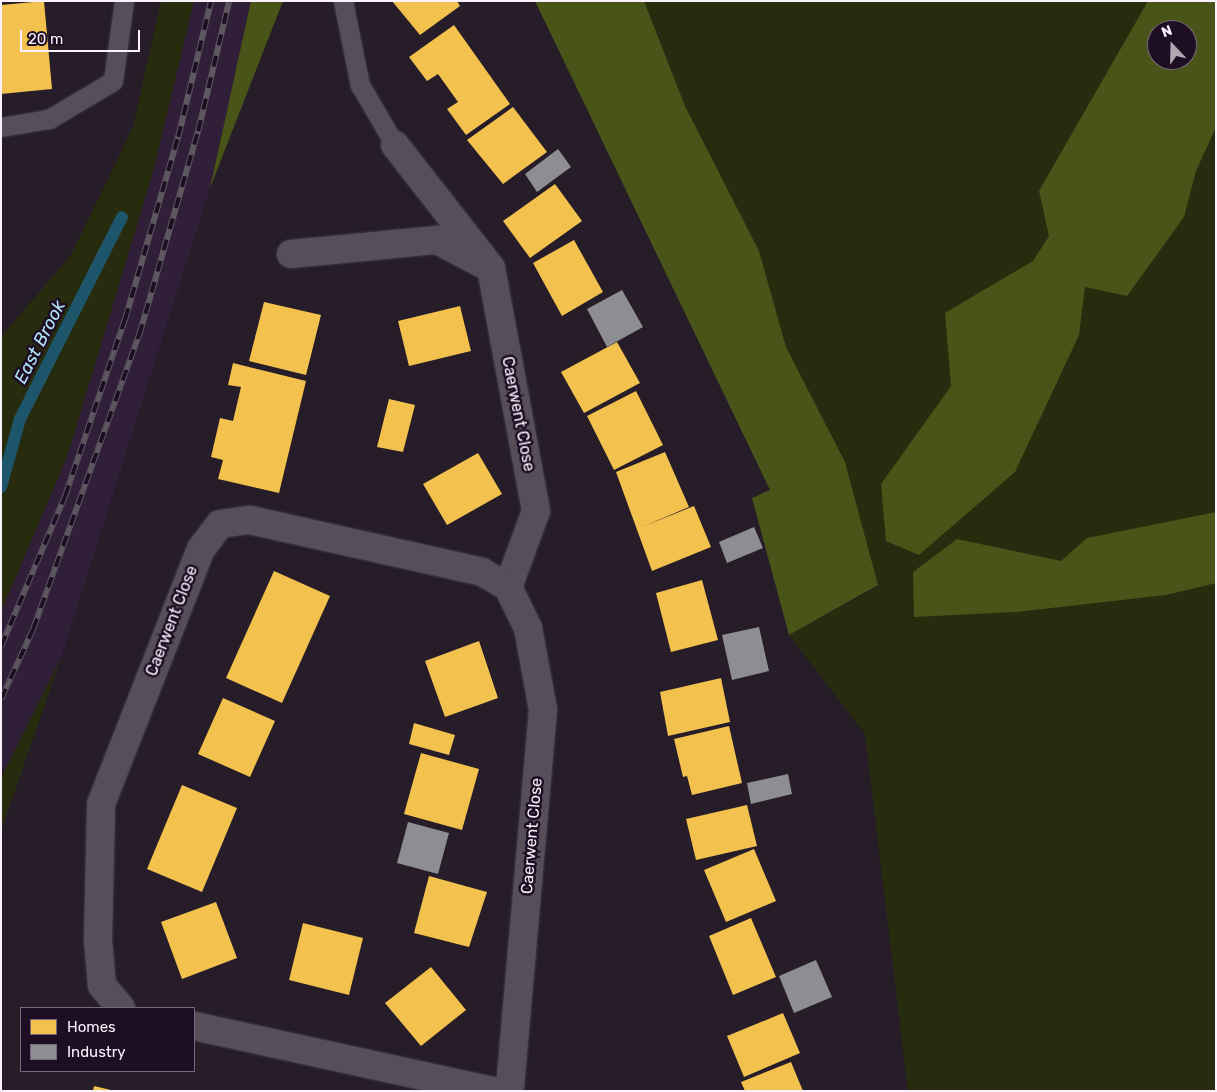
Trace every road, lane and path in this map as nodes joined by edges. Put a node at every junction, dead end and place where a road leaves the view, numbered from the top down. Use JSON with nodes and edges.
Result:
{"nodes":[{"id":1,"x":124,"y":1,"type":"edge"},
{"id":2,"x":343,"y":1,"type":"edge"},
{"id":3,"x":1,"y":126,"type":"edge"},
{"id":4,"x":395,"y":145,"type":"joint"},
{"id":5,"x":291,"y":254,"type":"dead end"},
{"id":6,"x":491,"y":268,"type":"junction"},
{"id":7,"x":508,"y":587,"type":"junction"},
{"id":8,"x":120,"y":1007,"type":"edge"},
{"id":9,"x":195,"y":1026,"type":"edge"},
{"id":10,"x":491,"y":1091,"type":"edge"},
{"id":11,"x":510,"y":1091,"type":"edge"}],
"edges":[{"from":1,"to":3,"type":"lane"},
{"from":2,"to":4,"type":"lane"},
{"from":4,"to":6,"type":"street","name":"Caerwent Close"},
{"from":5,"to":6,"type":"street"},
{"from":6,"to":7,"type":"street","name":"Caerwent Close"},
{"from":7,"to":8,"type":"street","name":"Caerwent Close"},
{"from":7,"to":11,"type":"street","name":"Caerwent Close"},
{"from":9,"to":10,"type":"street"}]}
